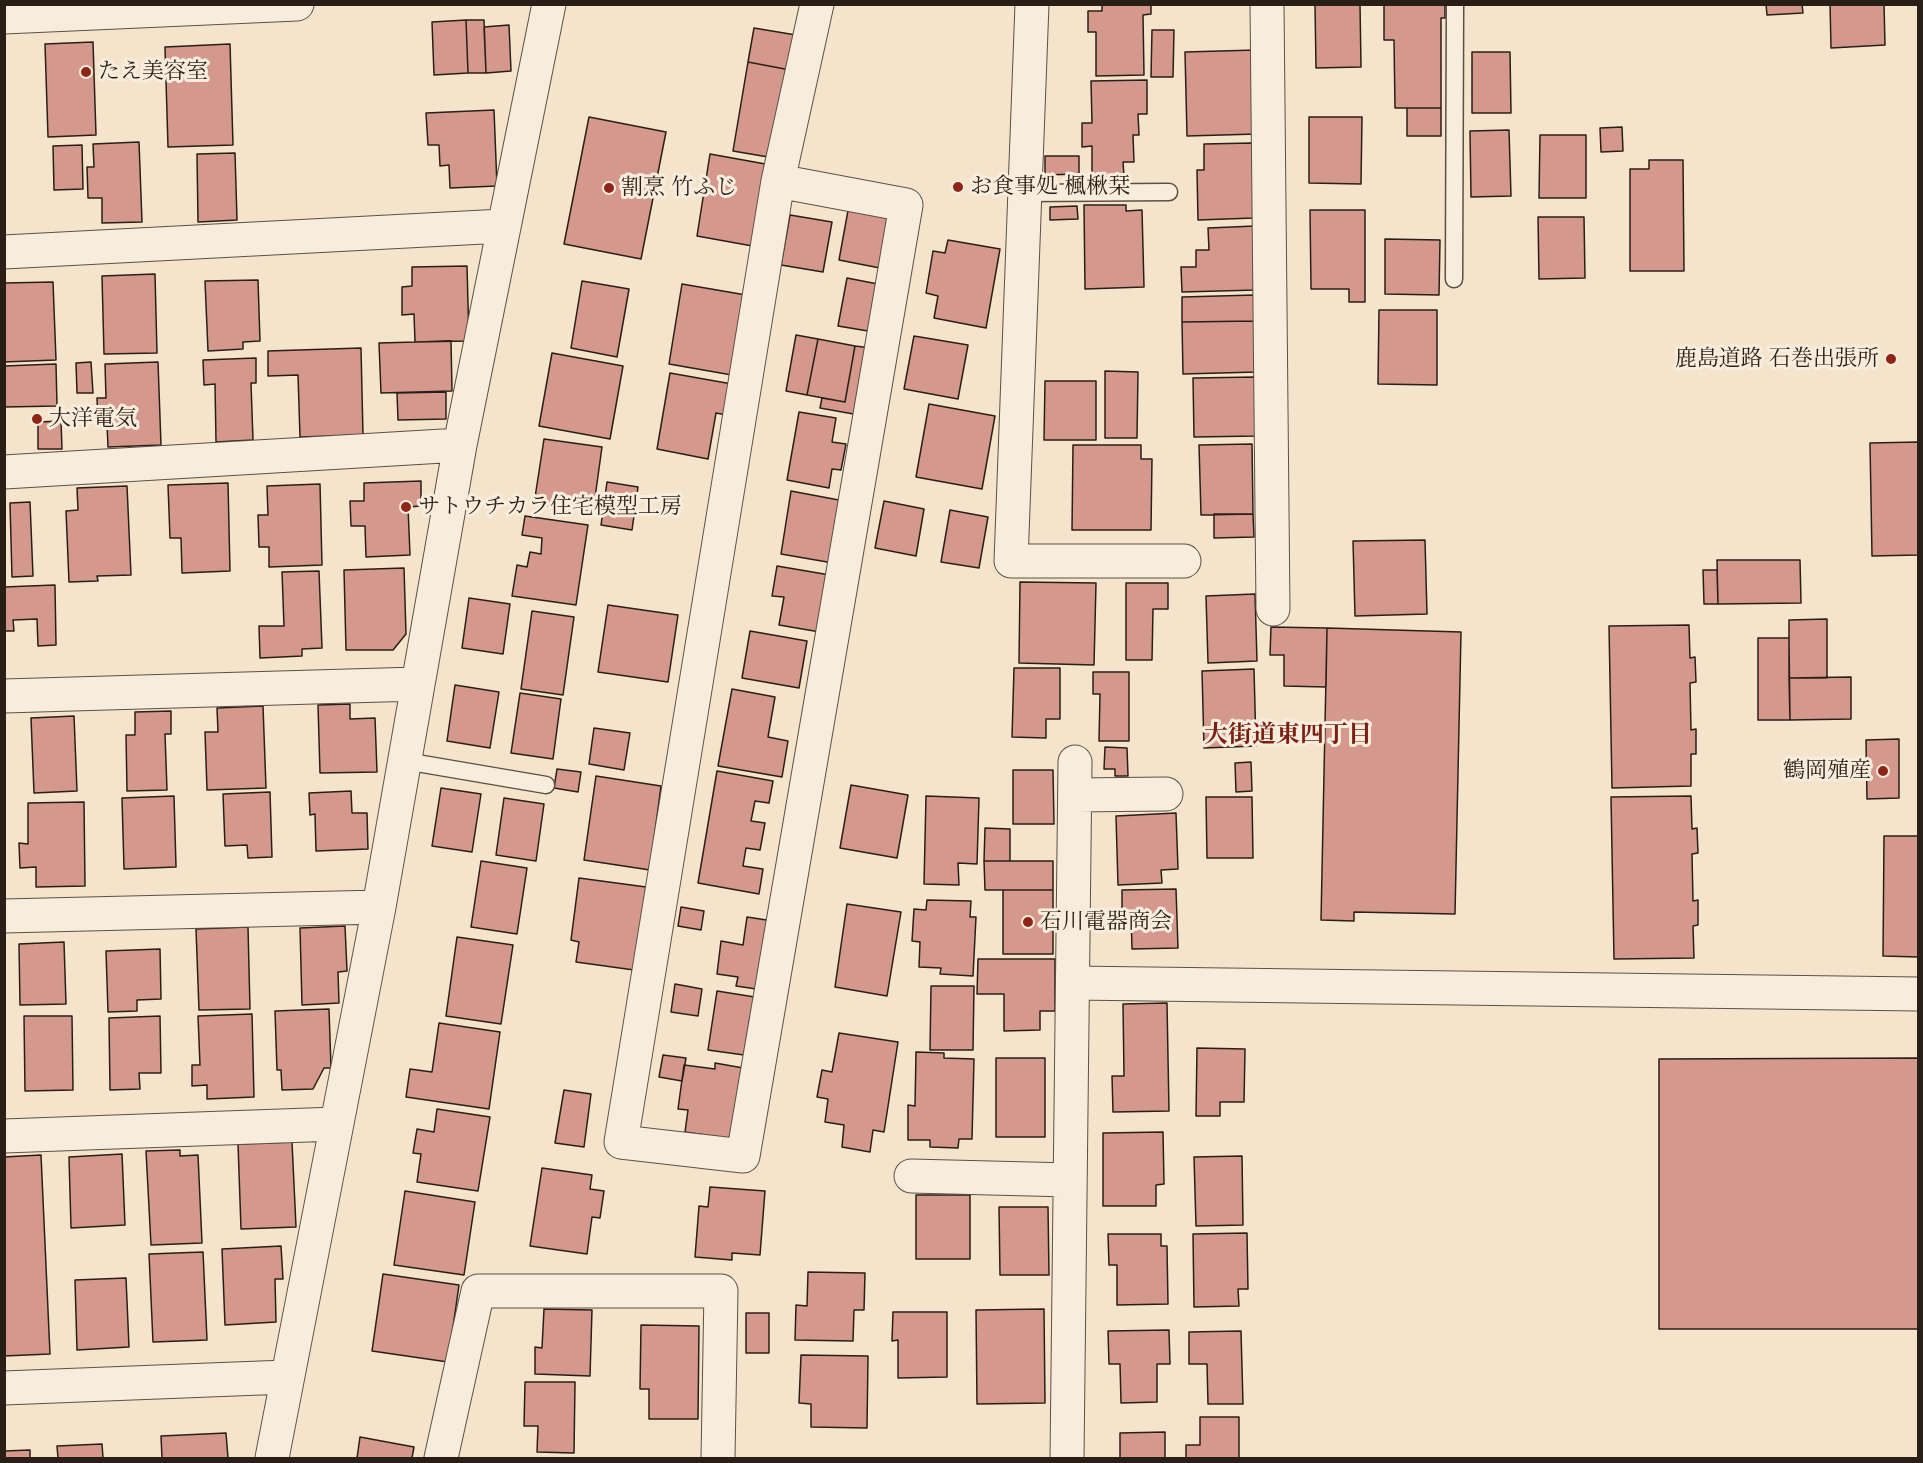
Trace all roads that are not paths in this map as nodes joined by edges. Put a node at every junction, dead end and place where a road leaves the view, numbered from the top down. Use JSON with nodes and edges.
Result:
{"nodes":[{"id":1,"x":297,"y":4,"type":"edge"},
{"id":2,"x":549,"y":4,"type":"edge"},
{"id":3,"x":817,"y":4,"type":"edge"},
{"id":4,"x":1032,"y":4,"type":"edge"},
{"id":5,"x":1267,"y":4,"type":"edge"},
{"id":6,"x":1455,"y":4,"type":"edge"},
{"id":7,"x":4,"y":17,"type":"edge"},
{"id":8,"x":778,"y":181,"type":"junction"},
{"id":9,"x":1169,"y":192,"type":"dead end"},
{"id":10,"x":1024,"y":193,"type":"junction"},
{"id":11,"x":503,"y":226,"type":"junction"},
{"id":12,"x":4,"y":252,"type":"edge"},
{"id":13,"x":1454,"y":279,"type":"dead end"},
{"id":14,"x":460,"y":446,"type":"junction"},
{"id":15,"x":4,"y":472,"type":"edge"},
{"id":16,"x":1184,"y":561,"type":"dead end"},
{"id":17,"x":1273,"y":609,"type":"dead end"},
{"id":18,"x":417,"y":684,"type":"junction"},
{"id":19,"x":4,"y":696,"type":"edge"},
{"id":20,"x":405,"y":761,"type":"junction"},
{"id":21,"x":1075,"y":762,"type":"dead end"},
{"id":22,"x":546,"y":785,"type":"dead end"},
{"id":23,"x":1166,"y":794,"type":"dead end"},
{"id":24,"x":1075,"y":795,"type":"junction"},
{"id":25,"x":379,"y":907,"type":"junction"},
{"id":26,"x":4,"y":916,"type":"edge"},
{"id":27,"x":1073,"y":984,"type":"junction"},
{"id":28,"x":1918,"y":994,"type":"edge"},
{"id":29,"x":336,"y":1124,"type":"junction"},
{"id":30,"x":4,"y":1136,"type":"edge"},
{"id":31,"x":911,"y":1176,"type":"dead end"},
{"id":32,"x":1070,"y":1180,"type":"junction"},
{"id":33,"x":286,"y":1377,"type":"junction"},
{"id":34,"x":4,"y":1388,"type":"edge"},
{"id":35,"x":272,"y":1458,"type":"edge"},
{"id":36,"x":441,"y":1458,"type":"edge"},
{"id":37,"x":718,"y":1458,"type":"edge"},
{"id":38,"x":1067,"y":1458,"type":"edge"}],
"edges":[{"from":1,"to":7,"type":"street"},
{"from":2,"to":11,"type":"street"},
{"from":3,"to":8,"type":"street"},
{"from":4,"to":10,"type":"street"},
{"from":5,"to":17,"type":"street"},
{"from":6,"to":13,"type":"lane"},
{"from":8,"to":8,"type":"street"},
{"from":9,"to":10,"type":"lane"},
{"from":10,"to":16,"type":"street"},
{"from":11,"to":12,"type":"street"},
{"from":11,"to":14,"type":"street"},
{"from":14,"to":15,"type":"street"},
{"from":14,"to":18,"type":"street"},
{"from":18,"to":19,"type":"street"},
{"from":18,"to":20,"type":"street"},
{"from":20,"to":22,"type":"lane"},
{"from":20,"to":25,"type":"street"},
{"from":21,"to":24,"type":"street"},
{"from":23,"to":24,"type":"street"},
{"from":24,"to":27,"type":"street"},
{"from":25,"to":26,"type":"street"},
{"from":25,"to":29,"type":"street"},
{"from":27,"to":28,"type":"street"},
{"from":27,"to":32,"type":"street"},
{"from":29,"to":30,"type":"street"},
{"from":29,"to":33,"type":"street"},
{"from":31,"to":32,"type":"street"},
{"from":32,"to":38,"type":"street"},
{"from":33,"to":34,"type":"street"},
{"from":33,"to":35,"type":"street"},
{"from":36,"to":37,"type":"street"}]}
